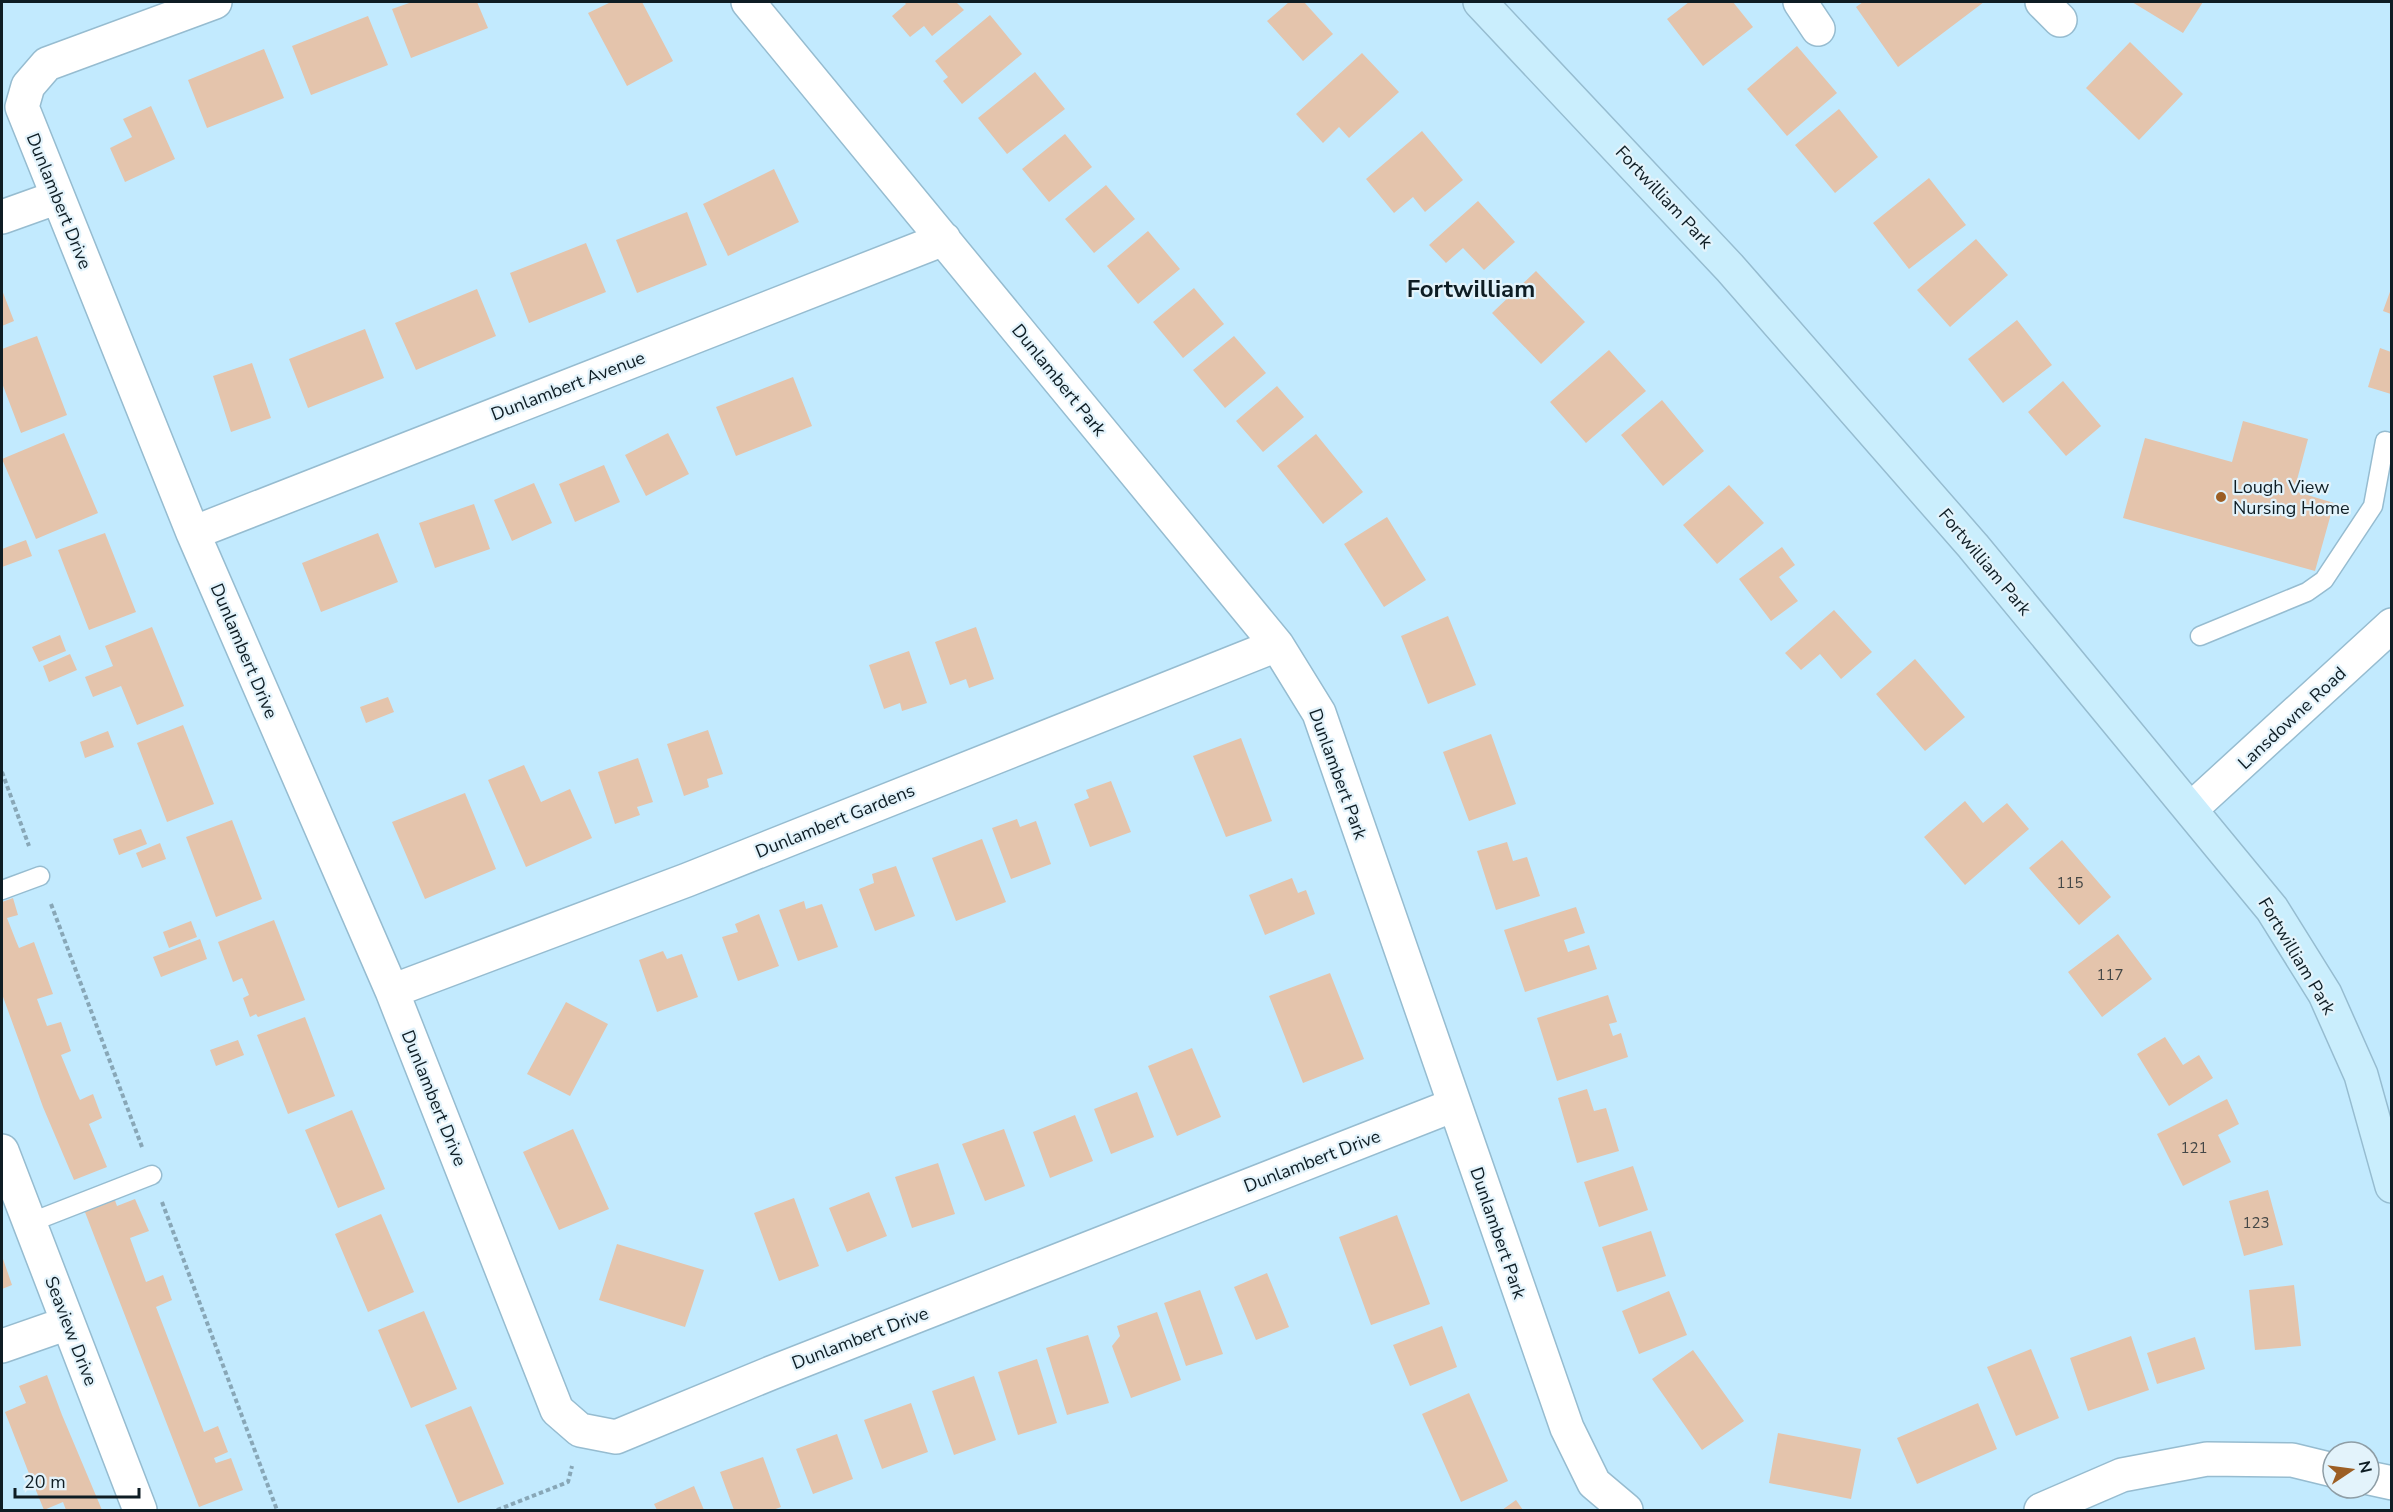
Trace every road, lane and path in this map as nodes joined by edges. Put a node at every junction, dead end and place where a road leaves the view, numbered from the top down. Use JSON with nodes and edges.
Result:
{"nodes":[{"id":1,"x":215,"y":2,"type":"edge"},
{"id":2,"x":748,"y":2,"type":"edge"},
{"id":3,"x":1480,"y":2,"type":"edge"},
{"id":4,"x":1800,"y":2,"type":"edge"},
{"id":5,"x":1818,"y":29,"type":"dead end"},
{"id":6,"x":58,"y":197,"type":"junction"},
{"id":7,"x":2,"y":217,"type":"edge"},
{"id":8,"x":944,"y":239,"type":"junction"},
{"id":9,"x":2391,"y":443,"type":"edge"},
{"id":10,"x":193,"y":532,"type":"junction"},
{"id":11,"x":2391,"y":625,"type":"edge"},
{"id":12,"x":2200,"y":636,"type":"dead end"},
{"id":13,"x":1277,"y":645,"type":"junction"},
{"id":14,"x":2,"y":772,"type":"edge"},
{"id":15,"x":2191,"y":810,"type":"junction"},
{"id":16,"x":40,"y":876,"type":"junction"},
{"id":17,"x":2,"y":890,"type":"edge"},
{"id":18,"x":392,"y":991,"type":"junction"},
{"id":19,"x":1454,"y":1106,"type":"junction"},
{"id":20,"x":2,"y":1151,"type":"edge"},
{"id":21,"x":152,"y":1175,"type":"junction"},
{"id":22,"x":2391,"y":1186,"type":"edge"},
{"id":23,"x":29,"y":1223,"type":"junction"},
{"id":24,"x":68,"y":1323,"type":"junction"},
{"id":25,"x":2,"y":1346,"type":"edge"},
{"id":26,"x":580,"y":1430,"type":"junction"},
{"id":27,"x":2321,"y":1467,"type":"edge"},
{"id":28,"x":140,"y":1510,"type":"edge"},
{"id":29,"x":277,"y":1510,"type":"edge"},
{"id":30,"x":497,"y":1510,"type":"edge"},
{"id":31,"x":1626,"y":1510,"type":"edge"},
{"id":32,"x":2041,"y":1510,"type":"edge"}],
"edges":[{"from":1,"to":6,"type":"street","name":"Dunlambert Drive"},
{"from":2,"to":8,"type":"street","name":"Dunlambert Park"},
{"from":3,"to":15,"type":"street","name":"Fortwilliam Park"},
{"from":4,"to":5,"type":"street"},
{"from":6,"to":7,"type":"street"},
{"from":6,"to":10,"type":"street","name":"Dunlambert Drive"},
{"from":8,"to":10,"type":"street","name":"Dunlambert Avenue"},
{"from":8,"to":13,"type":"street","name":"Dunlambert Park"},
{"from":9,"to":12,"type":"lane"},
{"from":10,"to":18,"type":"street","name":"Dunlambert Drive"},
{"from":11,"to":15,"type":"street","name":"Lansdowne Road"},
{"from":13,"to":18,"type":"street","name":"Dunlambert Gardens"},
{"from":13,"to":19,"type":"street","name":"Dunlambert Park"},
{"from":14,"to":16,"type":"path"},
{"from":15,"to":22,"type":"street","name":"Fortwilliam Park"},
{"from":16,"to":17,"type":"lane"},
{"from":16,"to":21,"type":"path"},
{"from":18,"to":26,"type":"street","name":"Dunlambert Drive"},
{"from":19,"to":26,"type":"street","name":"Dunlambert Drive"},
{"from":19,"to":31,"type":"street","name":"Dunlambert Park"},
{"from":20,"to":23,"type":"street","name":"Seaview Drive"},
{"from":21,"to":23,"type":"lane"},
{"from":21,"to":29,"type":"path"},
{"from":23,"to":24,"type":"street","name":"Seaview Drive"},
{"from":24,"to":25,"type":"street"},
{"from":24,"to":28,"type":"street","name":"Seaview Drive"},
{"from":26,"to":30,"type":"path"},
{"from":27,"to":32,"type":"street"}]}
